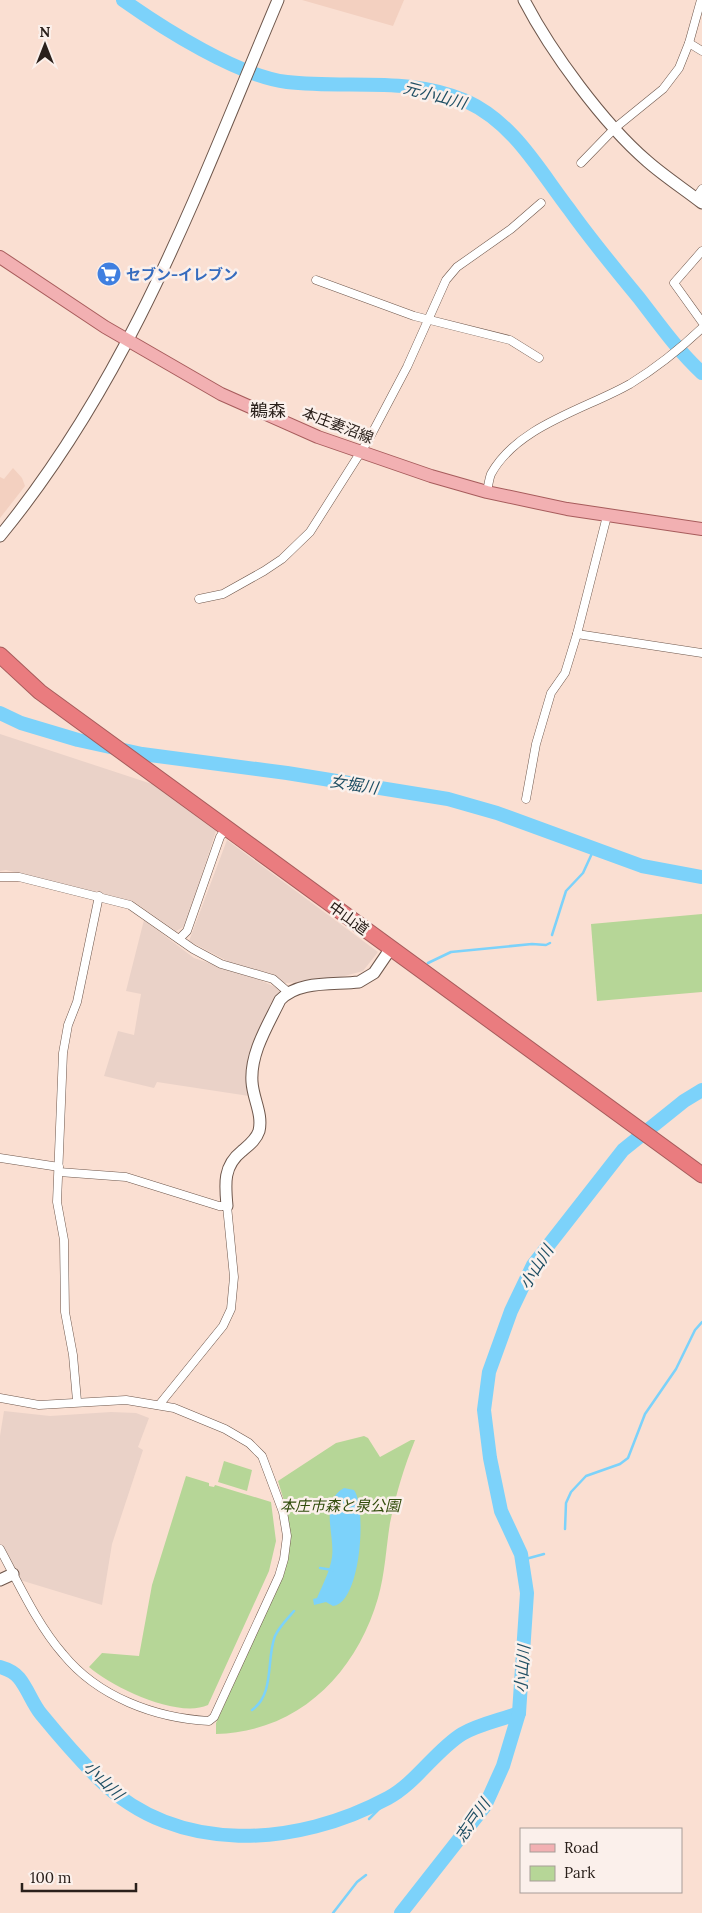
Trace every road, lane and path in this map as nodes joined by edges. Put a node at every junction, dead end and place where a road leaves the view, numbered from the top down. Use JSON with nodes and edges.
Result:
{"nodes":[{"id":1,"x":278,"y":0,"type":"edge"},
{"id":2,"x":524,"y":0,"type":"edge"},
{"id":3,"x":701,"y":0,"type":"edge"},
{"id":4,"x":689,"y":43,"type":"junction"},
{"id":5,"x":702,"y":51,"type":"edge"},
{"id":6,"x":615,"y":128,"type":"junction"},
{"id":7,"x":581,"y":163,"type":"dead end"},
{"id":8,"x":700,"y":197,"type":"edge"},
{"id":9,"x":541,"y":203,"type":"dead end"},
{"id":10,"x":702,"y":251,"type":"edge"},
{"id":11,"x":0,"y":257,"type":"edge"},
{"id":12,"x":316,"y":280,"type":"dead end"},
{"id":13,"x":427,"y":320,"type":"junction"},
{"id":14,"x":702,"y":322,"type":"edge"},
{"id":15,"x":702,"y":328,"type":"edge"},
{"id":16,"x":130,"y":340,"type":"junction"},
{"id":17,"x":539,"y":358,"type":"dead end"},
{"id":18,"x":359,"y":452,"type":"junction"},
{"id":19,"x":487,"y":492,"type":"junction"},
{"id":20,"x":607,"y":516,"type":"junction"},
{"id":21,"x":702,"y":529,"type":"edge"},
{"id":22,"x":0,"y":536,"type":"edge"},
{"id":23,"x":199,"y":600,"type":"dead end"},
{"id":24,"x":577,"y":634,"type":"junction"},
{"id":25,"x":702,"y":653,"type":"edge"},
{"id":26,"x":0,"y":655,"type":"edge"},
{"id":27,"x":526,"y":800,"type":"dead end"},
{"id":28,"x":226,"y":828,"type":"junction"},
{"id":29,"x":0,"y":877,"type":"edge"},
{"id":30,"x":99,"y":896,"type":"junction"},
{"id":31,"x":179,"y":939,"type":"junction"},
{"id":32,"x":391,"y":948,"type":"junction"},
{"id":33,"x":288,"y":992,"type":"junction"},
{"id":34,"x":0,"y":1158,"type":"edge"},
{"id":35,"x":59,"y":1170,"type":"junction"},
{"id":36,"x":702,"y":1175,"type":"edge"},
{"id":37,"x":227,"y":1206,"type":"junction"},
{"id":38,"x":0,"y":1398,"type":"edge"},
{"id":39,"x":77,"y":1401,"type":"junction"},
{"id":40,"x":159,"y":1405,"type":"junction"},
{"id":41,"x":0,"y":1549,"type":"edge"},
{"id":42,"x":13,"y":1574,"type":"junction"},
{"id":43,"x":0,"y":1580,"type":"edge"}],
"edges":[{"from":1,"to":16,"type":"street"},
{"from":2,"to":6,"type":"street"},
{"from":3,"to":4,"type":"street"},
{"from":4,"to":5,"type":"street"},
{"from":4,"to":6,"type":"street"},
{"from":6,"to":7,"type":"street"},
{"from":6,"to":8,"type":"street"},
{"from":9,"to":13,"type":"street"},
{"from":10,"to":14,"type":"street"},
{"from":11,"to":16,"type":"main road","name":"本庄妻沼線"},
{"from":12,"to":13,"type":"street"},
{"from":13,"to":17,"type":"street"},
{"from":13,"to":18,"type":"street"},
{"from":15,"to":19,"type":"street"},
{"from":16,"to":18,"type":"main road","name":"本庄妻沼線"},
{"from":16,"to":22,"type":"street"},
{"from":18,"to":19,"type":"main road","name":"本庄妻沼線"},
{"from":18,"to":23,"type":"street"},
{"from":19,"to":20,"type":"main road","name":"本庄妻沼線"},
{"from":20,"to":21,"type":"main road","name":"本庄妻沼線"},
{"from":20,"to":24,"type":"street"},
{"from":24,"to":25,"type":"street"},
{"from":24,"to":27,"type":"street"},
{"from":26,"to":28,"type":"highway","name":"中山道"},
{"from":28,"to":31,"type":"street"},
{"from":28,"to":32,"type":"highway","name":"中山道"},
{"from":29,"to":30,"type":"street"},
{"from":30,"to":31,"type":"street"},
{"from":30,"to":35,"type":"street"},
{"from":31,"to":33,"type":"street"},
{"from":32,"to":33,"type":"street"},
{"from":32,"to":36,"type":"highway","name":"中山道"},
{"from":33,"to":37,"type":"street"},
{"from":34,"to":35,"type":"street"},
{"from":35,"to":37,"type":"street"},
{"from":35,"to":39,"type":"street"},
{"from":37,"to":40,"type":"street"},
{"from":38,"to":39,"type":"street"},
{"from":39,"to":40,"type":"street"},
{"from":40,"to":42,"type":"street"},
{"from":41,"to":42,"type":"street"},
{"from":42,"to":43,"type":"street"}]}
